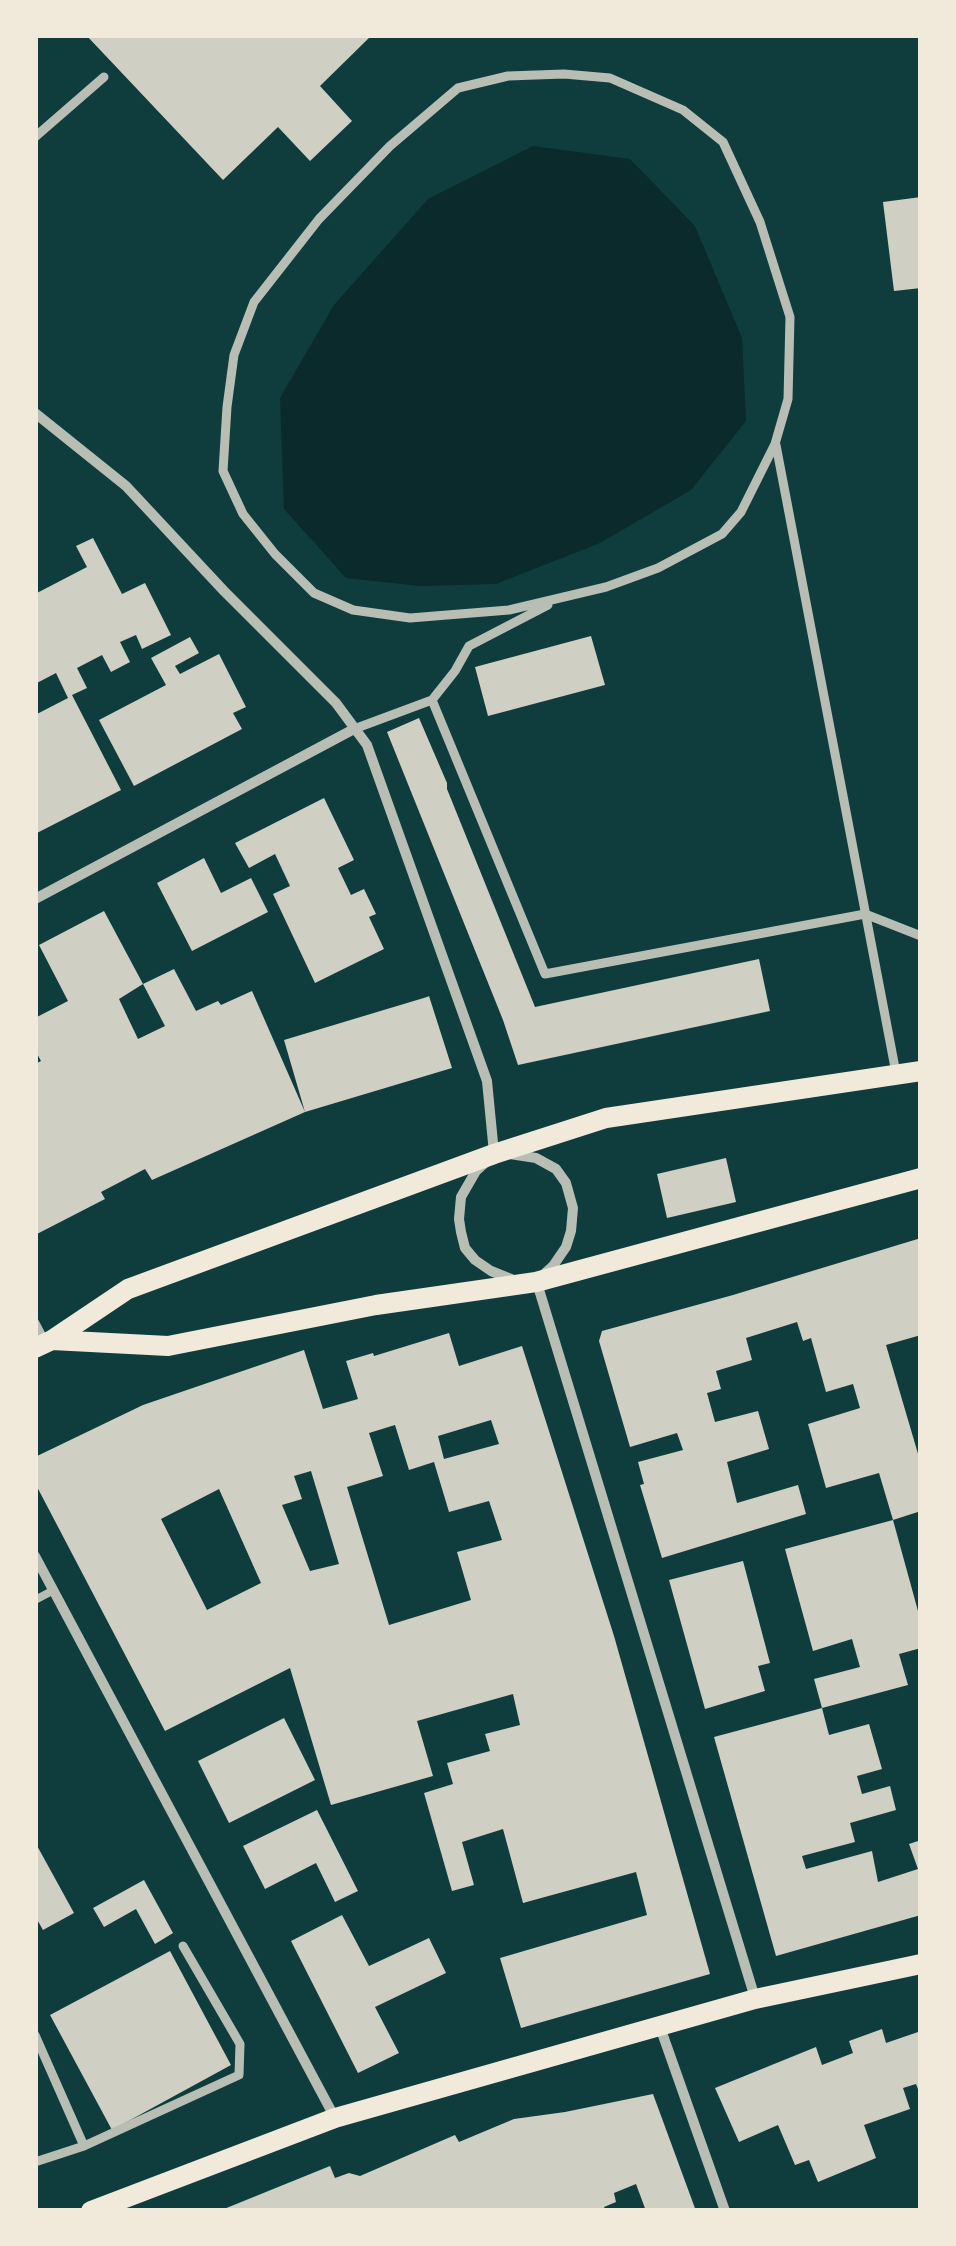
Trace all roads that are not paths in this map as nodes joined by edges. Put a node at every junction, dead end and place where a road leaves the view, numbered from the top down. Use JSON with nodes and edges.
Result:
{"nodes":[{"id":1,"x":104,"y":78,"type":"dead end"},
{"id":2,"x":35,"y":137,"type":"edge"},
{"id":3,"x":35,"y":413,"type":"edge"},
{"id":4,"x":776,"y":444,"type":"junction"},
{"id":5,"x":560,"y":599,"type":"junction"},
{"id":6,"x":432,"y":700,"type":"junction"},
{"id":7,"x":354,"y":729,"type":"junction"},
{"id":8,"x":35,"y":899,"type":"edge"},
{"id":9,"x":865,"y":914,"type":"junction"},
{"id":10,"x":921,"y":936,"type":"edge"},
{"id":11,"x":921,"y":1071,"type":"edge"},
{"id":12,"x":897,"y":1076,"type":"junction"},
{"id":13,"x":494,"y":1154,"type":"junction"},
{"id":14,"x":921,"y":1178,"type":"edge"},
{"id":15,"x":536,"y":1282,"type":"junction"},
{"id":16,"x":35,"y":1322,"type":"edge"},
{"id":17,"x":44,"y":1344,"type":"edge"},
{"id":18,"x":35,"y":1556,"type":"edge"},
{"id":19,"x":52,"y":1591,"type":"junction"},
{"id":20,"x":35,"y":1600,"type":"edge"},
{"id":21,"x":183,"y":1946,"type":"dead end"},
{"id":22,"x":921,"y":1964,"type":"edge"},
{"id":23,"x":755,"y":1999,"type":"junction"},
{"id":24,"x":660,"y":2026,"type":"junction"},
{"id":25,"x":35,"y":2035,"type":"edge"},
{"id":26,"x":335,"y":2118,"type":"junction"},
{"id":27,"x":84,"y":2146,"type":"junction"},
{"id":28,"x":35,"y":2162,"type":"edge"},
{"id":29,"x":131,"y":2204,"type":"edge"},
{"id":30,"x":90,"y":2211,"type":"edge"},
{"id":31,"x":724,"y":2211,"type":"edge"}],
"edges":[{"from":1,"to":2,"type":"street"},
{"from":3,"to":7,"type":"street"},
{"from":4,"to":5,"type":"street"},
{"from":4,"to":5,"type":"street"},
{"from":4,"to":9,"type":"street"},
{"from":5,"to":6,"type":"street"},
{"from":6,"to":7,"type":"street"},
{"from":6,"to":9,"type":"street"},
{"from":7,"to":8,"type":"street"},
{"from":7,"to":13,"type":"street"},
{"from":9,"to":10,"type":"street"},
{"from":9,"to":12,"type":"street"},
{"from":11,"to":12,"type":"main road"},
{"from":12,"to":13,"type":"main road"},
{"from":13,"to":15,"type":"street"},
{"from":13,"to":15,"type":"street"},
{"from":13,"to":17,"type":"main road"},
{"from":14,"to":15,"type":"main road"},
{"from":15,"to":17,"type":"main road"},
{"from":15,"to":23,"type":"street"},
{"from":16,"to":17,"type":"lane"},
{"from":18,"to":19,"type":"street"},
{"from":19,"to":20,"type":"lane"},
{"from":19,"to":26,"type":"street"},
{"from":21,"to":27,"type":"street"},
{"from":22,"to":23,"type":"main road"},
{"from":23,"to":24,"type":"main road"},
{"from":24,"to":26,"type":"main road"},
{"from":24,"to":31,"type":"street"},
{"from":25,"to":27,"type":"street"},
{"from":26,"to":29,"type":"main road"},
{"from":27,"to":28,"type":"street"},
{"from":29,"to":30,"type":"main road"}]}
